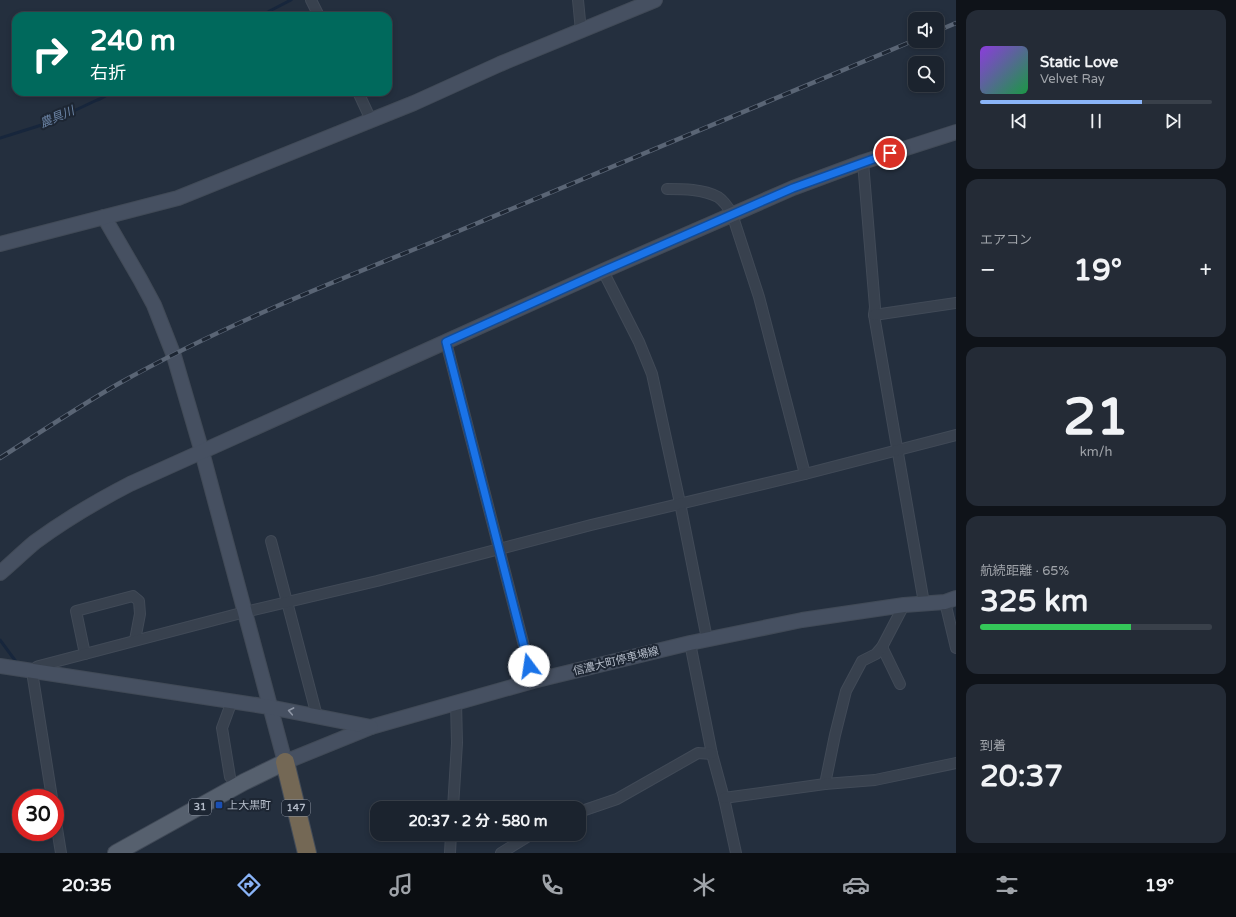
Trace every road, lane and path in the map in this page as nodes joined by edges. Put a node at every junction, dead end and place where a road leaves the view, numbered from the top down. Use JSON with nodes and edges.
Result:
{"nodes":[{"id":1,"x":578,"y":0,"type":"edge"},
{"id":2,"x":655,"y":0,"type":"edge"},
{"id":3,"x":312,"y":2,"type":"edge"},
{"id":4,"x":317,"y":12,"type":"edge"},
{"id":5,"x":581,"y":30,"type":"junction"},
{"id":6,"x":360,"y":96,"type":"edge"},
{"id":7,"x":371,"y":120,"type":"junction"},
{"id":8,"x":956,"y":132,"type":"edge"},
{"id":9,"x":863,"y":162,"type":"junction"},
{"id":10,"x":667,"y":189,"type":"dead end"},
{"id":11,"x":732,"y":214,"type":"junction"},
{"id":12,"x":104,"y":217,"type":"junction"},
{"id":13,"x":0,"y":244,"type":"edge"},
{"id":14,"x":603,"y":271,"type":"junction"},
{"id":15,"x":956,"y":303,"type":"edge"},
{"id":16,"x":874,"y":315,"type":"junction"},
{"id":17,"x":446,"y":342,"type":"junction"},
{"id":18,"x":956,"y":435,"type":"edge"},
{"id":19,"x":898,"y":450,"type":"junction"},
{"id":20,"x":202,"y":452,"type":"junction"},
{"id":21,"x":805,"y":474,"type":"junction"},
{"id":22,"x":680,"y":503,"type":"junction"},
{"id":23,"x":271,"y":541,"type":"dead end"},
{"id":24,"x":498,"y":548,"type":"junction"},
{"id":25,"x":0,"y":573,"type":"edge"},
{"id":26,"x":950,"y":600,"type":"edge"},
{"id":27,"x":287,"y":603,"type":"junction"},
{"id":28,"x":924,"y":603,"type":"junction"},
{"id":29,"x":904,"y":606,"type":"junction"},
{"id":30,"x":246,"y":612,"type":"junction"},
{"id":31,"x":707,"y":639,"type":"junction"},
{"id":32,"x":135,"y":640,"type":"junction"},
{"id":33,"x":690,"y":643,"type":"junction"},
{"id":34,"x":882,"y":647,"type":"junction"},
{"id":35,"x":956,"y":648,"type":"edge"},
{"id":36,"x":85,"y":654,"type":"junction"},
{"id":37,"x":0,"y":666,"type":"edge"},
{"id":38,"x":33,"y":671,"type":"junction"},
{"id":39,"x":533,"y":681,"type":"junction"},
{"id":40,"x":900,"y":684,"type":"dead end"},
{"id":41,"x":232,"y":701,"type":"junction"},
{"id":42,"x":456,"y":702,"type":"junction"},
{"id":43,"x":269,"y":707,"type":"junction"},
{"id":44,"x":317,"y":716,"type":"junction"},
{"id":45,"x":371,"y":727,"type":"junction"},
{"id":46,"x":712,"y":754,"type":"junction"},
{"id":47,"x":285,"y":762,"type":"junction"},
{"id":48,"x":956,"y":762,"type":"edge"},
{"id":49,"x":230,"y":777,"type":"dead end"},
{"id":50,"x":825,"y":784,"type":"junction"},
{"id":51,"x":50,"y":789,"type":"edge"},
{"id":52,"x":724,"y":798,"type":"junction"},
{"id":53,"x":453,"y":801,"type":"edge"},
{"id":54,"x":586,"y":810,"type":"edge"},
{"id":55,"x":59,"y":841,"type":"edge"},
{"id":56,"x":451,"y":841,"type":"edge"},
{"id":57,"x":521,"y":841,"type":"edge"},
{"id":58,"x":61,"y":853,"type":"edge"},
{"id":59,"x":116,"y":853,"type":"edge"},
{"id":60,"x":307,"y":853,"type":"edge"},
{"id":61,"x":450,"y":853,"type":"edge"},
{"id":62,"x":501,"y":853,"type":"edge"},
{"id":63,"x":736,"y":853,"type":"edge"}],
"edges":[{"from":1,"to":5,"type":"street"},
{"from":2,"to":5,"type":"street"},
{"from":3,"to":4,"type":"street"},
{"from":5,"to":7,"type":"street"},
{"from":6,"to":7,"type":"street"},
{"from":7,"to":12,"type":"street"},
{"from":8,"to":9,"type":"street"},
{"from":9,"to":11,"type":"street"},
{"from":9,"to":16,"type":"street"},
{"from":10,"to":11,"type":"street"},
{"from":11,"to":14,"type":"street"},
{"from":11,"to":21,"type":"street"},
{"from":12,"to":13,"type":"street"},
{"from":12,"to":20,"type":"street"},
{"from":14,"to":17,"type":"street"},
{"from":14,"to":22,"type":"street"},
{"from":15,"to":16,"type":"street"},
{"from":16,"to":19,"type":"street"},
{"from":17,"to":20,"type":"street"},
{"from":17,"to":24,"type":"street"},
{"from":18,"to":19,"type":"street"},
{"from":19,"to":21,"type":"street"},
{"from":19,"to":28,"type":"street"},
{"from":20,"to":25,"type":"street"},
{"from":20,"to":30,"type":"street"},
{"from":21,"to":22,"type":"street"},
{"from":22,"to":24,"type":"street"},
{"from":22,"to":31,"type":"street"},
{"from":23,"to":27,"type":"street"},
{"from":24,"to":27,"type":"street"},
{"from":24,"to":39,"type":"street"},
{"from":26,"to":28,"type":"street","name":"信濃大町停車場線"},
{"from":26,"to":35,"type":"street"},
{"from":27,"to":30,"type":"street"},
{"from":27,"to":44,"type":"street"},
{"from":28,"to":29,"type":"street","name":"信濃大町停車場線"},
{"from":29,"to":31,"type":"street","name":"信濃大町停車場線"},
{"from":29,"to":34,"type":"street"},
{"from":30,"to":32,"type":"street"},
{"from":30,"to":43,"type":"street"},
{"from":31,"to":33,"type":"street","name":"信濃大町停車場線"},
{"from":32,"to":36,"type":"street"},
{"from":32,"to":36,"type":"street"},
{"from":33,"to":39,"type":"street","name":"信濃大町停車場線"},
{"from":33,"to":46,"type":"street"},
{"from":34,"to":40,"type":"street"},
{"from":34,"to":50,"type":"street"},
{"from":36,"to":38,"type":"street"},
{"from":37,"to":38,"type":"street"},
{"from":38,"to":41,"type":"street"},
{"from":38,"to":51,"type":"street"},
{"from":39,"to":42,"type":"street","name":"信濃大町停車場線"},
{"from":41,"to":43,"type":"street"},
{"from":41,"to":49,"type":"street"},
{"from":42,"to":45,"type":"street","name":"信濃大町停車場線"},
{"from":42,"to":53,"type":"street"},
{"from":44,"to":43,"type":"street","one_way":true},
{"from":43,"to":47,"type":"street"},
{"from":44,"to":45,"type":"street"},
{"from":45,"to":47,"type":"street","name":"信濃大町停車場線"},
{"from":46,"to":52,"type":"street"},
{"from":46,"to":54,"type":"street"},
{"from":47,"to":59,"type":"main road","number":"31"},
{"from":47,"to":60,"type":"highway","number":"147"},
{"from":48,"to":50,"type":"street"},
{"from":50,"to":52,"type":"street"},
{"from":52,"to":63,"type":"street"},
{"from":55,"to":58,"type":"street"},
{"from":56,"to":61,"type":"street"},
{"from":57,"to":62,"type":"street"}]}
